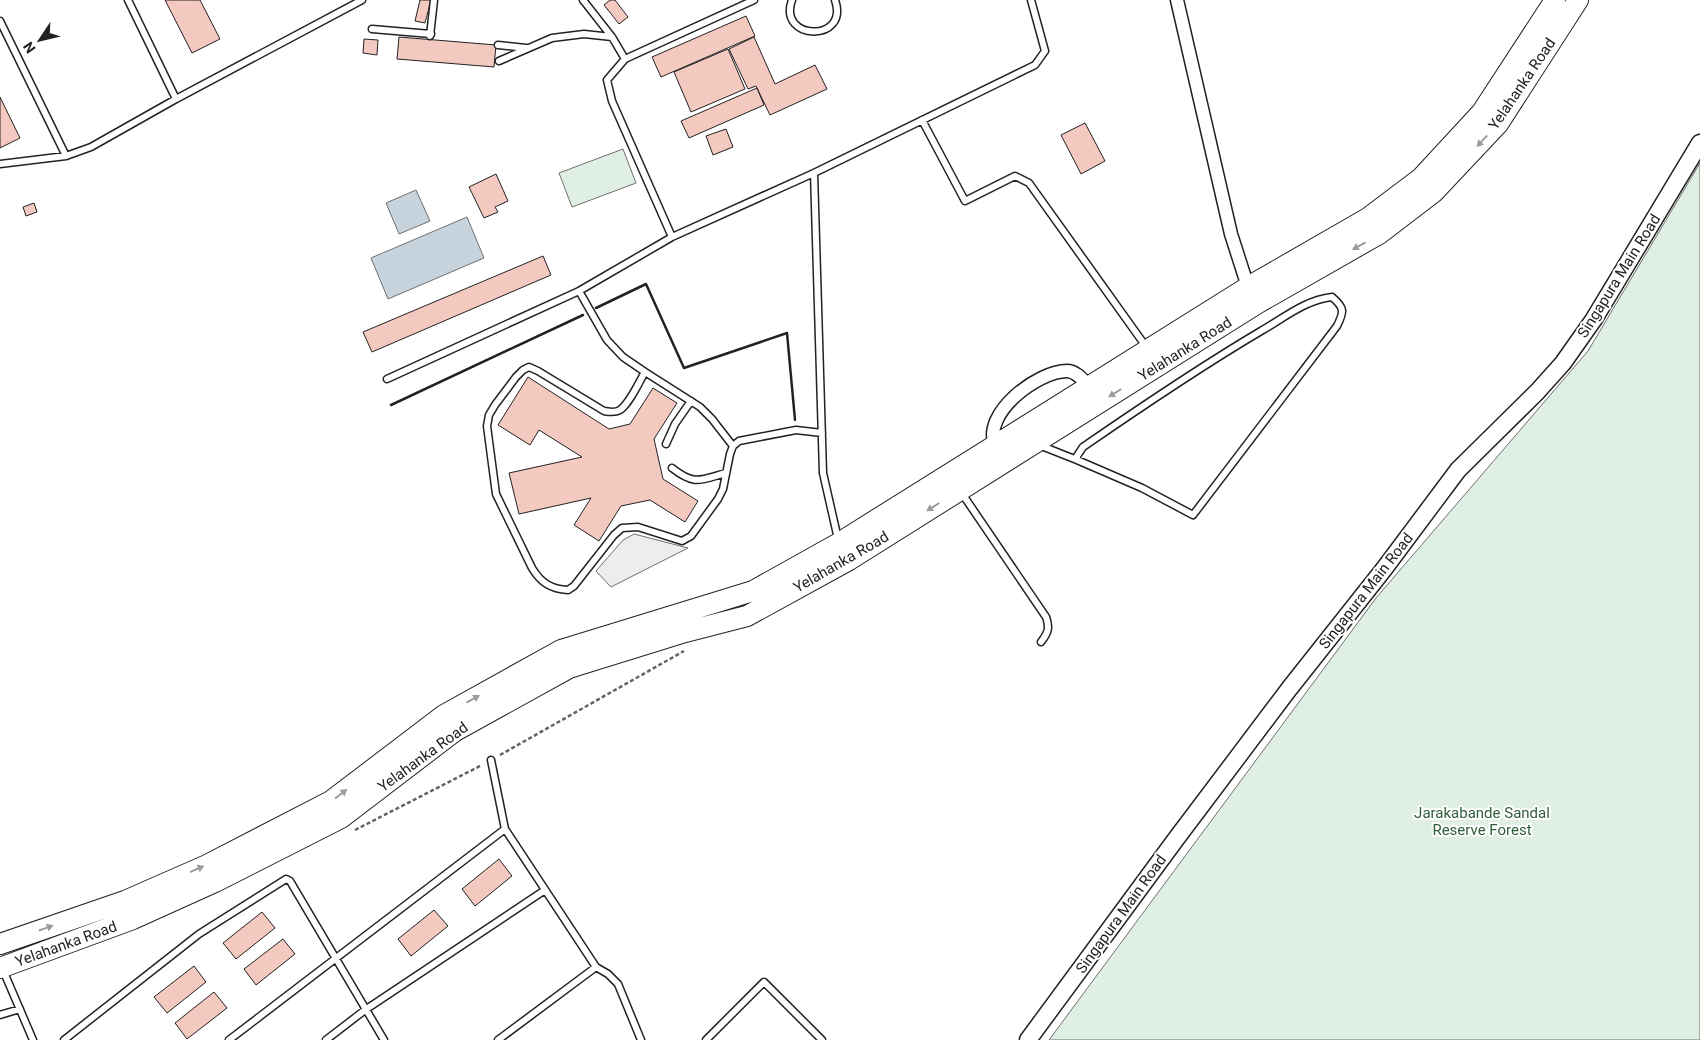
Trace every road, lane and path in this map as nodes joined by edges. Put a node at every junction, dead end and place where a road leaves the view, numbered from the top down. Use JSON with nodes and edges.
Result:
{"nodes":[{"id":1,"x":128,"y":0,"type":"edge"},
{"id":2,"x":362,"y":0,"type":"edge"},
{"id":3,"x":434,"y":0,"type":"edge"},
{"id":4,"x":583,"y":0,"type":"edge"},
{"id":5,"x":754,"y":0,"type":"edge"},
{"id":6,"x":792,"y":0,"type":"edge"},
{"id":7,"x":835,"y":0,"type":"edge"},
{"id":8,"x":1030,"y":0,"type":"edge"},
{"id":9,"x":1177,"y":0,"type":"edge"},
{"id":10,"x":1555,"y":0,"type":"edge"},
{"id":11,"x":1578,"y":0,"type":"edge"},
{"id":12,"x":0,"y":21,"type":"edge"},
{"id":13,"x":372,"y":29,"type":"dead end"},
{"id":14,"x":612,"y":37,"type":"junction"},
{"id":15,"x":498,"y":45,"type":"dead end"},
{"id":16,"x":527,"y":49,"type":"junction"},
{"id":17,"x":626,"y":59,"type":"junction"},
{"id":18,"x":498,"y":61,"type":"dead end"},
{"id":19,"x":176,"y":99,"type":"junction"},
{"id":20,"x":922,"y":120,"type":"junction"},
{"id":21,"x":1700,"y":143,"type":"edge"},
{"id":22,"x":66,"y":156,"type":"junction"},
{"id":23,"x":0,"y":164,"type":"edge"},
{"id":24,"x":814,"y":173,"type":"junction"},
{"id":25,"x":672,"y":237,"type":"junction"},
{"id":26,"x":579,"y":291,"type":"junction"},
{"id":27,"x":1253,"y":295,"type":"junction"},
{"id":28,"x":1148,"y":349,"type":"junction"},
{"id":29,"x":645,"y":372,"type":"junction"},
{"id":30,"x":387,"y":379,"type":"dead end"},
{"id":31,"x":1089,"y":386,"type":"junction"},
{"id":32,"x":691,"y":401,"type":"junction"},
{"id":33,"x":822,"y":433,"type":"junction"},
{"id":34,"x":1035,"y":443,"type":"junction"},
{"id":35,"x":666,"y":444,"type":"dead end"},
{"id":36,"x":995,"y":445,"type":"junction"},
{"id":37,"x":733,"y":446,"type":"junction"},
{"id":38,"x":1077,"y":460,"type":"junction"},
{"id":39,"x":672,"y":468,"type":"dead end"},
{"id":40,"x":726,"y":474,"type":"junction"},
{"id":41,"x":959,"y":490,"type":"junction"},
{"id":42,"x":844,"y":551,"type":"junction"},
{"id":43,"x":1041,"y":642,"type":"dead end"},
{"id":44,"x":688,"y":649,"type":"dead end"},
{"id":45,"x":491,"y":760,"type":"junction"},
{"id":46,"x":505,"y":829,"type":"junction"},
{"id":47,"x":347,"y":834,"type":"dead end"},
{"id":48,"x":544,"y":890,"type":"junction"},
{"id":49,"x":0,"y":944,"type":"edge"},
{"id":50,"x":336,"y":959,"type":"junction"},
{"id":51,"x":1,"y":965,"type":"edge"},
{"id":52,"x":596,"y":967,"type":"junction"},
{"id":53,"x":20,"y":1009,"type":"junction"},
{"id":54,"x":365,"y":1010,"type":"junction"},
{"id":55,"x":0,"y":1015,"type":"edge"},
{"id":56,"x":33,"y":1040,"type":"edge"},
{"id":57,"x":64,"y":1040,"type":"edge"},
{"id":58,"x":229,"y":1040,"type":"edge"},
{"id":59,"x":326,"y":1040,"type":"edge"},
{"id":60,"x":384,"y":1040,"type":"edge"},
{"id":61,"x":498,"y":1040,"type":"edge"},
{"id":62,"x":641,"y":1040,"type":"edge"},
{"id":63,"x":706,"y":1040,"type":"edge"},
{"id":64,"x":822,"y":1040,"type":"edge"},
{"id":65,"x":1028,"y":1040,"type":"edge"}],
"edges":[{"from":1,"to":19,"type":"lane"},
{"from":2,"to":19,"type":"lane"},
{"from":3,"to":13,"type":"lane"},
{"from":4,"to":14,"type":"lane"},
{"from":5,"to":17,"type":"lane"},
{"from":6,"to":7,"type":"lane"},
{"from":8,"to":20,"type":"lane"},
{"from":9,"to":27,"type":"street"},
{"from":10,"to":27,"type":"main road","name":"Yelahanka Road"},
{"from":11,"to":27,"type":"main road","name":"Yelahanka Road","one_way":true},
{"from":12,"to":22,"type":"lane"},
{"from":14,"to":16,"type":"lane"},
{"from":14,"to":17,"type":"lane"},
{"from":15,"to":16,"type":"lane"},
{"from":16,"to":18,"type":"lane"},
{"from":17,"to":25,"type":"lane"},
{"from":19,"to":22,"type":"lane"},
{"from":20,"to":24,"type":"lane"},
{"from":20,"to":28,"type":"lane"},
{"from":21,"to":65,"type":"street","name":"Singapura Main Road"},
{"from":22,"to":23,"type":"lane"},
{"from":24,"to":25,"type":"lane"},
{"from":24,"to":33,"type":"lane"},
{"from":25,"to":26,"type":"lane"},
{"from":26,"to":29,"type":"lane"},
{"from":26,"to":30,"type":"lane"},
{"from":27,"to":28,"type":"main road","name":"Yelahanka Road"},
{"from":27,"to":34,"type":"main road","name":"Yelahanka Road","one_way":true},
{"from":28,"to":31,"type":"main road","name":"Yelahanka Road"},
{"from":29,"to":32,"type":"lane"},
{"from":29,"to":40,"type":"lane"},
{"from":31,"to":36,"type":"main road","name":"Yelahanka Road"},
{"from":31,"to":36,"type":"street"},
{"from":32,"to":35,"type":"lane"},
{"from":32,"to":37,"type":"lane"},
{"from":33,"to":37,"type":"lane"},
{"from":33,"to":42,"type":"lane"},
{"from":34,"to":38,"type":"lane"},
{"from":34,"to":41,"type":"main road","name":"Yelahanka Road"},
{"from":36,"to":42,"type":"main road","name":"Yelahanka Road"},
{"from":37,"to":40,"type":"lane"},
{"from":38,"to":38,"type":"lane"},
{"from":39,"to":40,"type":"lane"},
{"from":41,"to":42,"type":"main road","name":"Yelahanka Road","one_way":true},
{"from":41,"to":43,"type":"lane"},
{"from":49,"to":42,"type":"main road","name":"Yelahanka Road","one_way":true},
{"from":42,"to":51,"type":"main road","name":"Yelahanka Road"},
{"from":44,"to":45,"type":"path"},
{"from":45,"to":46,"type":"lane"},
{"from":45,"to":47,"type":"path"},
{"from":46,"to":48,"type":"lane"},
{"from":46,"to":50,"type":"lane"},
{"from":48,"to":52,"type":"lane"},
{"from":48,"to":54,"type":"lane"},
{"from":50,"to":54,"type":"lane"},
{"from":50,"to":57,"type":"lane"},
{"from":50,"to":58,"type":"lane"},
{"from":51,"to":53,"type":"lane"},
{"from":52,"to":61,"type":"lane"},
{"from":52,"to":62,"type":"lane"},
{"from":53,"to":55,"type":"lane"},
{"from":53,"to":56,"type":"lane"},
{"from":54,"to":59,"type":"lane"},
{"from":54,"to":60,"type":"lane"},
{"from":63,"to":64,"type":"lane"}]}
